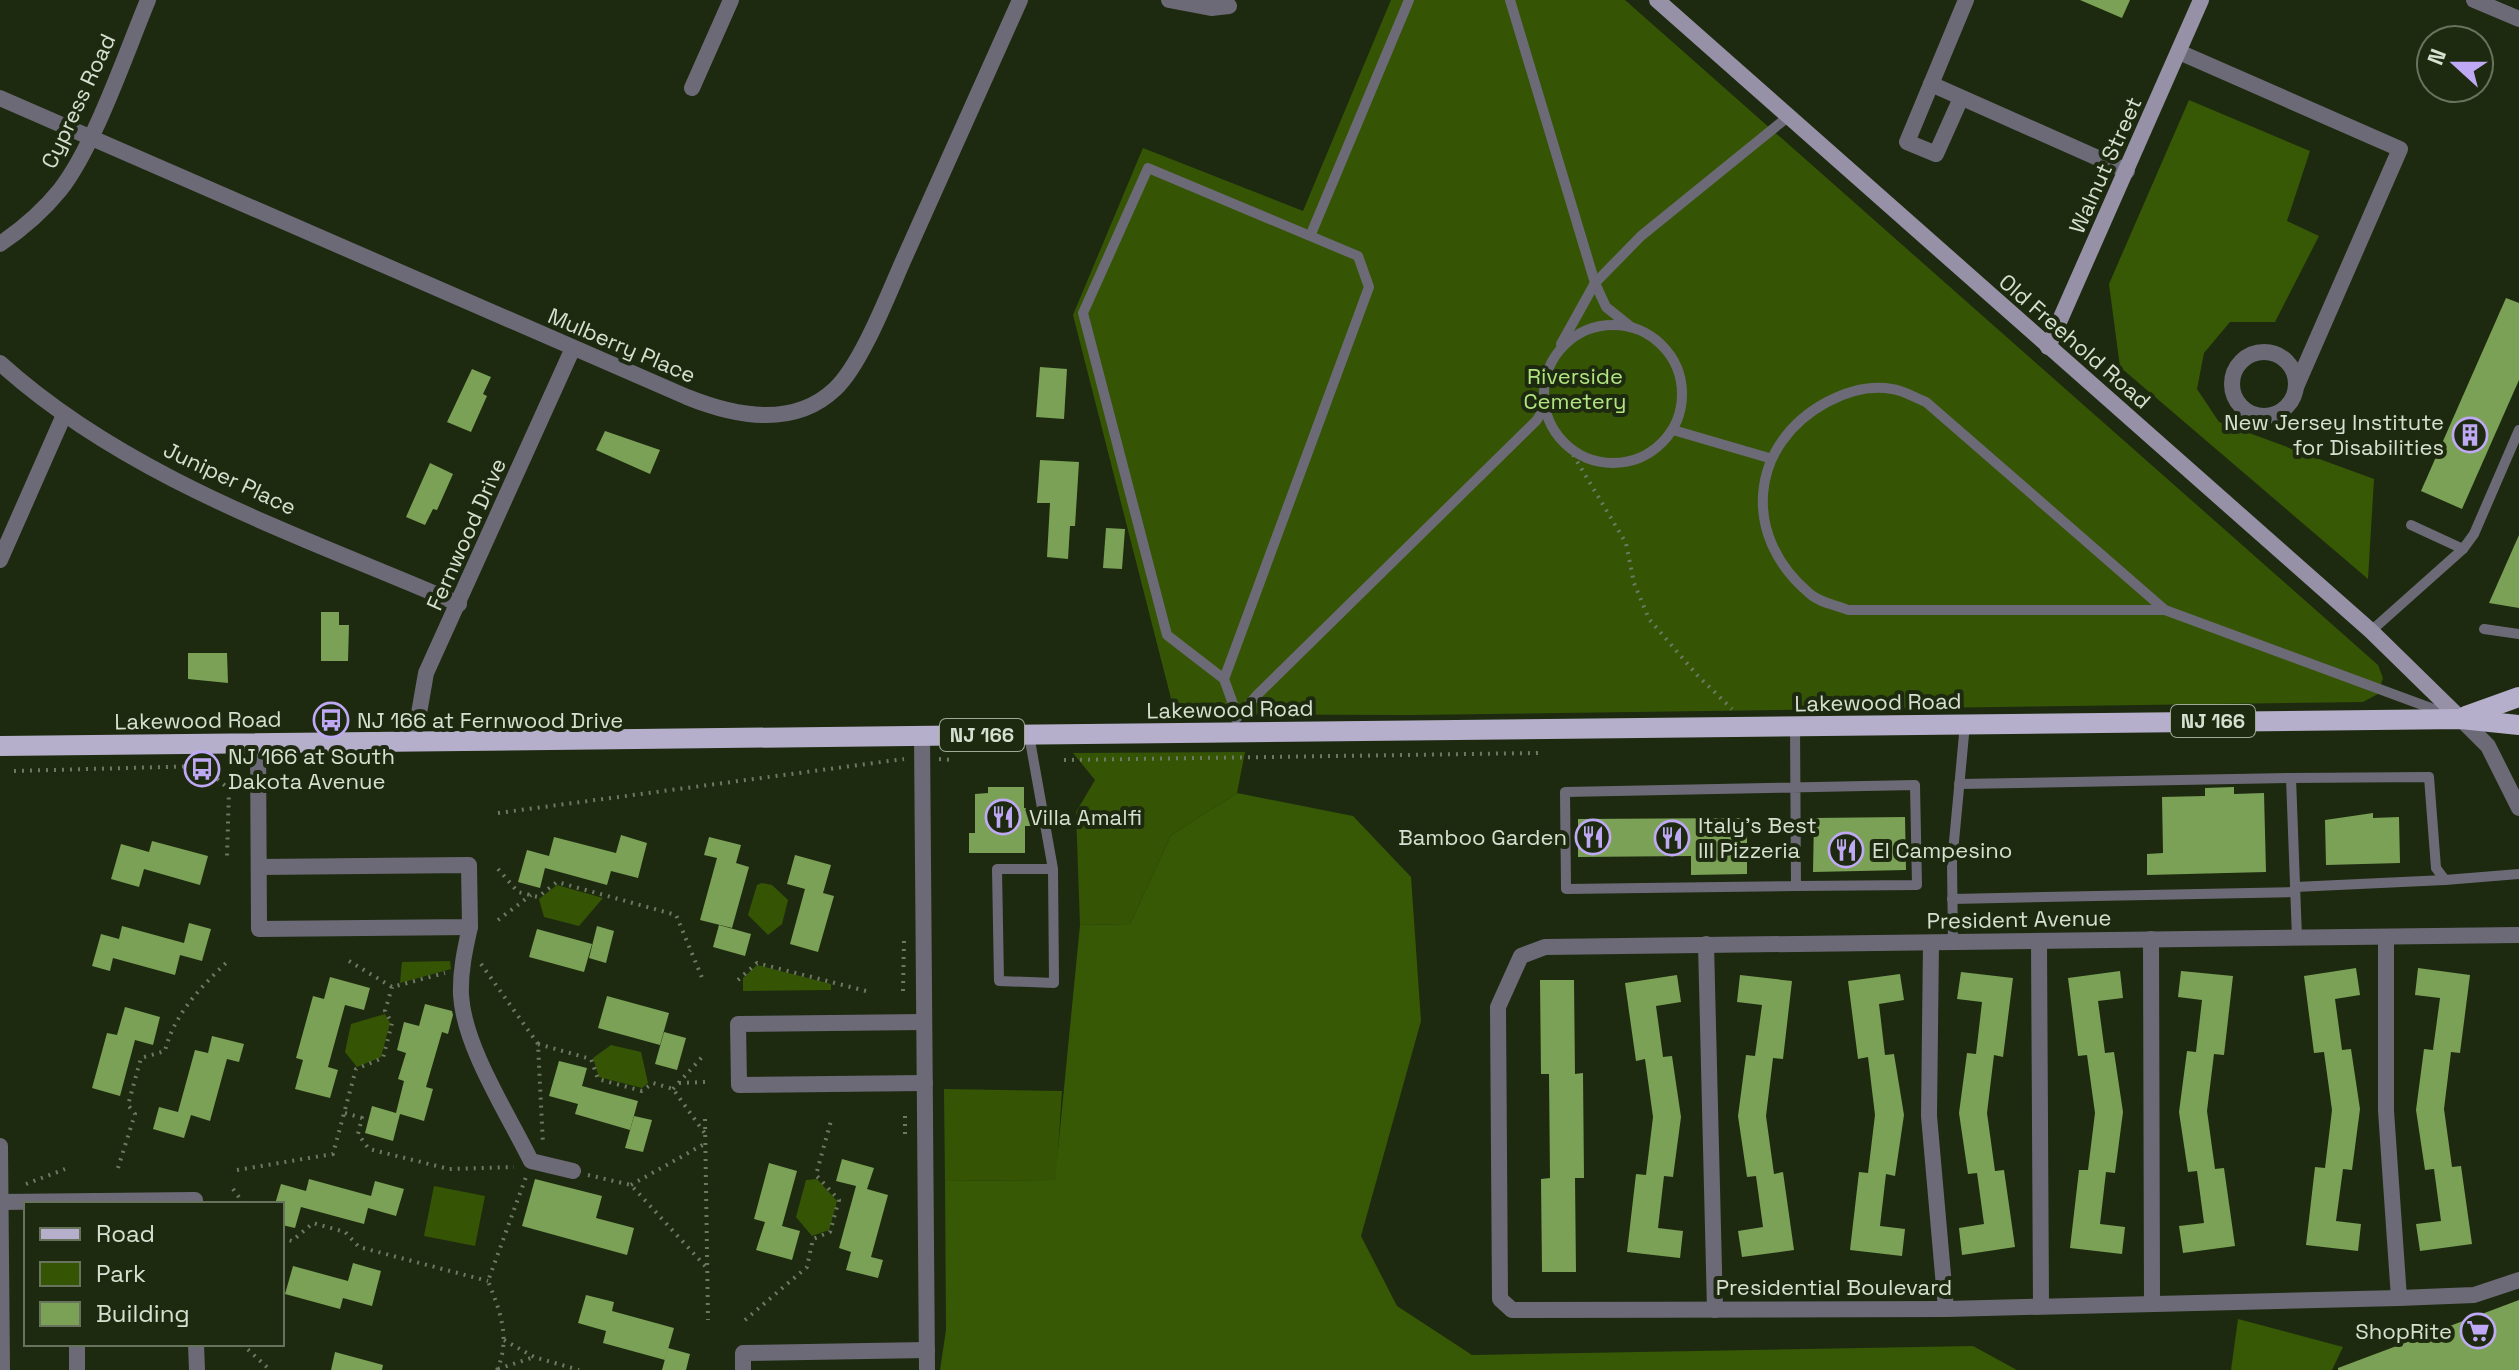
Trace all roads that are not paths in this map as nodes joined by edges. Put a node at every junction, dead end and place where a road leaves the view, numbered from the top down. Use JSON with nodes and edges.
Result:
{"nodes":[{"id":1,"x":148,"y":0,"type":"edge"},
{"id":2,"x":731,"y":0,"type":"edge"},
{"id":3,"x":1020,"y":0,"type":"edge"},
{"id":4,"x":1169,"y":0,"type":"edge"},
{"id":5,"x":1409,"y":0,"type":"edge"},
{"id":6,"x":1510,"y":0,"type":"edge"},
{"id":7,"x":1657,"y":0,"type":"edge"},
{"id":8,"x":1966,"y":0,"type":"edge"},
{"id":9,"x":2201,"y":0,"type":"edge"},
{"id":10,"x":2474,"y":0,"type":"edge"},
{"id":11,"x":1229,"y":6,"type":"dead end"},
{"id":12,"x":2519,"y":19,"type":"edge"},
{"id":13,"x":2179,"y":52,"type":"junction"},
{"id":14,"x":1931,"y":84,"type":"junction"},
{"id":15,"x":692,"y":88,"type":"dead end"},
{"id":16,"x":0,"y":98,"type":"edge"},
{"id":17,"x":1961,"y":98,"type":"junction"},
{"id":18,"x":1789,"y":116,"type":"junction"},
{"id":19,"x":90,"y":137,"type":"junction"},
{"id":20,"x":2127,"y":171,"type":"junction"},
{"id":21,"x":1311,"y":234,"type":"junction"},
{"id":22,"x":0,"y":244,"type":"edge"},
{"id":23,"x":1595,"y":283,"type":"junction"},
{"id":24,"x":1631,"y":327,"type":"junction"},
{"id":25,"x":2048,"y":347,"type":"junction"},
{"id":26,"x":573,"y":348,"type":"junction"},
{"id":27,"x":1551,"y":362,"type":"junction"},
{"id":28,"x":0,"y":363,"type":"edge"},
{"id":29,"x":2296,"y":387,"type":"junction"},
{"id":30,"x":1545,"y":408,"type":"junction"},
{"id":31,"x":64,"y":415,"type":"junction"},
{"id":32,"x":1673,"y":430,"type":"junction"},
{"id":33,"x":2519,"y":430,"type":"edge"},
{"id":34,"x":1769,"y":458,"type":"junction"},
{"id":35,"x":2411,"y":525,"type":"dead end"},
{"id":36,"x":2463,"y":549,"type":"junction"},
{"id":37,"x":0,"y":560,"type":"edge"},
{"id":38,"x":459,"y":604,"type":"junction"},
{"id":39,"x":2165,"y":610,"type":"junction"},
{"id":40,"x":2484,"y":629,"type":"dead end"},
{"id":41,"x":2371,"y":631,"type":"junction"},
{"id":42,"x":2519,"y":634,"type":"edge"},
{"id":43,"x":1224,"y":679,"type":"junction"},
{"id":44,"x":2519,"y":697,"type":"edge"},
{"id":45,"x":2461,"y":719,"type":"junction"},
{"id":46,"x":1235,"y":724,"type":"junction"},
{"id":47,"x":1965,"y":724,"type":"junction"},
{"id":48,"x":2519,"y":725,"type":"edge"},
{"id":49,"x":1795,"y":727,"type":"junction"},
{"id":50,"x":1029,"y":735,"type":"junction"},
{"id":51,"x":922,"y":736,"type":"junction"},
{"id":52,"x":414,"y":742,"type":"junction"},
{"id":53,"x":258,"y":743,"type":"junction"},
{"id":54,"x":0,"y":746,"type":"edge"},
{"id":55,"x":2291,"y":778,"type":"junction"},
{"id":56,"x":1959,"y":784,"type":"junction"},
{"id":57,"x":1795,"y":788,"type":"junction"},
{"id":58,"x":2519,"y":808,"type":"edge"},
{"id":59,"x":259,"y":867,"type":"junction"},
{"id":60,"x":1053,"y":869,"type":"junction"},
{"id":61,"x":2519,"y":874,"type":"edge"},
{"id":62,"x":2445,"y":880,"type":"junction"},
{"id":63,"x":1796,"y":886,"type":"junction"},
{"id":64,"x":2295,"y":889,"type":"junction"},
{"id":65,"x":1952,"y":899,"type":"junction"},
{"id":66,"x":470,"y":927,"type":"junction"},
{"id":67,"x":2519,"y":935,"type":"edge"},
{"id":68,"x":2386,"y":937,"type":"junction"},
{"id":69,"x":2297,"y":938,"type":"junction"},
{"id":70,"x":2151,"y":939,"type":"junction"},
{"id":71,"x":2039,"y":942,"type":"junction"},
{"id":72,"x":1931,"y":943,"type":"junction"},
{"id":73,"x":1953,"y":943,"type":"junction"},
{"id":74,"x":1706,"y":944,"type":"junction"},
{"id":75,"x":1521,"y":956,"type":"joint"},
{"id":76,"x":924,"y":1022,"type":"junction"},
{"id":77,"x":925,"y":1083,"type":"junction"},
{"id":78,"x":0,"y":1146,"type":"edge"},
{"id":79,"x":573,"y":1171,"type":"road end"},
{"id":80,"x":0,"y":1190,"type":"edge"},
{"id":81,"x":0,"y":1202,"type":"edge"},
{"id":82,"x":76,"y":1202,"type":"edge"},
{"id":83,"x":195,"y":1202,"type":"edge"},
{"id":84,"x":2519,"y":1280,"type":"edge"},
{"id":85,"x":2399,"y":1298,"type":"junction"},
{"id":86,"x":2152,"y":1303,"type":"junction"},
{"id":87,"x":2041,"y":1306,"type":"junction"},
{"id":88,"x":1946,"y":1309,"type":"junction"},
{"id":89,"x":1715,"y":1310,"type":"junction"},
{"id":90,"x":77,"y":1346,"type":"edge"},
{"id":91,"x":196,"y":1346,"type":"edge"},
{"id":92,"x":927,"y":1350,"type":"junction"},
{"id":93,"x":2,"y":1370,"type":"edge"},
{"id":94,"x":77,"y":1370,"type":"edge"},
{"id":95,"x":197,"y":1370,"type":"edge"},
{"id":96,"x":743,"y":1370,"type":"edge"},
{"id":97,"x":927,"y":1370,"type":"edge"}],
"edges":[{"from":1,"to":19,"type":"street","name":"Cypress Road"},
{"from":2,"to":15,"type":"street"},
{"from":3,"to":26,"type":"street","name":"Mulberry Place"},
{"from":4,"to":11,"type":"street"},
{"from":5,"to":21,"type":"lane"},
{"from":6,"to":23,"type":"lane"},
{"from":7,"to":18,"type":"main road","name":"Old Freehold Road"},
{"from":8,"to":14,"type":"street"},
{"from":9,"to":13,"type":"main road","name":"Walnut Street"},
{"from":10,"to":12,"type":"street"},
{"from":13,"to":20,"type":"main road","name":"Walnut Street"},
{"from":13,"to":29,"type":"street"},
{"from":14,"to":17,"type":"street"},
{"from":14,"to":17,"type":"street"},
{"from":16,"to":19,"type":"street","name":"Mulberry Place"},
{"from":17,"to":20,"type":"street"},
{"from":18,"to":23,"type":"lane"},
{"from":18,"to":25,"type":"main road","name":"Old Freehold Road"},
{"from":19,"to":22,"type":"street","name":"Cypress Road"},
{"from":19,"to":26,"type":"street","name":"Mulberry Place"},
{"from":20,"to":25,"type":"main road","name":"Walnut Street"},
{"from":21,"to":43,"type":"lane"},
{"from":21,"to":43,"type":"lane"},
{"from":23,"to":24,"type":"lane"},
{"from":23,"to":27,"type":"lane"},
{"from":24,"to":27,"type":"lane"},
{"from":24,"to":32,"type":"lane"},
{"from":25,"to":41,"type":"main road","name":"Old Freehold Road"},
{"from":26,"to":38,"type":"street","name":"Fernwood Drive"},
{"from":27,"to":30,"type":"lane"},
{"from":28,"to":31,"type":"street","name":"Juniper Place"},
{"from":29,"to":29,"type":"street"},
{"from":30,"to":32,"type":"lane"},
{"from":30,"to":46,"type":"lane"},
{"from":31,"to":37,"type":"street"},
{"from":31,"to":38,"type":"street","name":"Juniper Place"},
{"from":32,"to":34,"type":"lane"},
{"from":33,"to":36,"type":"lane"},
{"from":34,"to":39,"type":"lane"},
{"from":34,"to":39,"type":"lane"},
{"from":35,"to":36,"type":"lane"},
{"from":36,"to":41,"type":"lane"},
{"from":38,"to":52,"type":"street","name":"Fernwood Drive"},
{"from":39,"to":45,"type":"lane"},
{"from":40,"to":42,"type":"lane"},
{"from":41,"to":45,"type":"main road","name":"Old Freehold Road"},
{"from":43,"to":46,"type":"lane"},
{"from":44,"to":45,"type":"main road","name":"Lakewood Road","number":"NJ 166"},
{"from":45,"to":47,"type":"main road","name":"Lakewood Road","number":"NJ 166"},
{"from":45,"to":48,"type":"main road","name":"Lakewood Road","number":"NJ 166"},
{"from":45,"to":58,"type":"street"},
{"from":46,"to":49,"type":"main road","name":"Lakewood Road","number":"NJ 166"},
{"from":46,"to":50,"type":"main road","name":"Lakewood Road","number":"NJ 166"},
{"from":47,"to":49,"type":"main road","name":"Lakewood Road","number":"NJ 166"},
{"from":47,"to":56,"type":"lane"},
{"from":49,"to":57,"type":"lane"},
{"from":50,"to":51,"type":"main road","name":"Lakewood Road","number":"NJ 166"},
{"from":50,"to":60,"type":"lane"},
{"from":51,"to":52,"type":"main road","name":"Lakewood Road","number":"NJ 166"},
{"from":51,"to":76,"type":"street"},
{"from":52,"to":53,"type":"main road","name":"Lakewood Road","number":"NJ 166"},
{"from":53,"to":54,"type":"main road","name":"Lakewood Road","number":"NJ 166"},
{"from":53,"to":59,"type":"street"},
{"from":55,"to":56,"type":"lane"},
{"from":55,"to":62,"type":"lane"},
{"from":55,"to":64,"type":"lane"},
{"from":56,"to":65,"type":"lane"},
{"from":57,"to":63,"type":"lane"},
{"from":57,"to":63,"type":"lane"},
{"from":57,"to":63,"type":"lane"},
{"from":59,"to":66,"type":"street"},
{"from":59,"to":66,"type":"street"},
{"from":60,"to":60,"type":"lane"},
{"from":61,"to":62,"type":"lane"},
{"from":62,"to":64,"type":"lane"},
{"from":64,"to":65,"type":"lane"},
{"from":64,"to":69,"type":"lane"},
{"from":65,"to":73,"type":"lane"},
{"from":66,"to":79,"type":"street"},
{"from":67,"to":68,"type":"street","name":"President Avenue"},
{"from":68,"to":69,"type":"street","name":"President Avenue"},
{"from":68,"to":85,"type":"street"},
{"from":69,"to":70,"type":"street","name":"President Avenue"},
{"from":70,"to":71,"type":"street","name":"President Avenue"},
{"from":70,"to":86,"type":"street"},
{"from":71,"to":73,"type":"street","name":"President Avenue"},
{"from":71,"to":87,"type":"street"},
{"from":72,"to":73,"type":"street","name":"President Avenue"},
{"from":72,"to":74,"type":"street","name":"President Avenue"},
{"from":72,"to":88,"type":"street"},
{"from":74,"to":75,"type":"street","name":"President Avenue"},
{"from":74,"to":89,"type":"street"},
{"from":75,"to":89,"type":"street","name":"Presidential Boulevard"},
{"from":76,"to":77,"type":"street"},
{"from":76,"to":77,"type":"street"},
{"from":77,"to":92,"type":"street"},
{"from":78,"to":80,"type":"street"},
{"from":80,"to":81,"type":"street"},
{"from":81,"to":82,"type":"street"},
{"from":81,"to":93,"type":"street"},
{"from":82,"to":83,"type":"street"},
{"from":84,"to":85,"type":"street","name":"Presidential Boulevard"},
{"from":85,"to":86,"type":"street","name":"Presidential Boulevard"},
{"from":86,"to":87,"type":"street","name":"Presidential Boulevard"},
{"from":87,"to":88,"type":"street","name":"Presidential Boulevard"},
{"from":88,"to":89,"type":"street","name":"Presidential Boulevard"},
{"from":90,"to":94,"type":"street"},
{"from":91,"to":95,"type":"street"},
{"from":92,"to":96,"type":"street"},
{"from":92,"to":97,"type":"street"}]}
